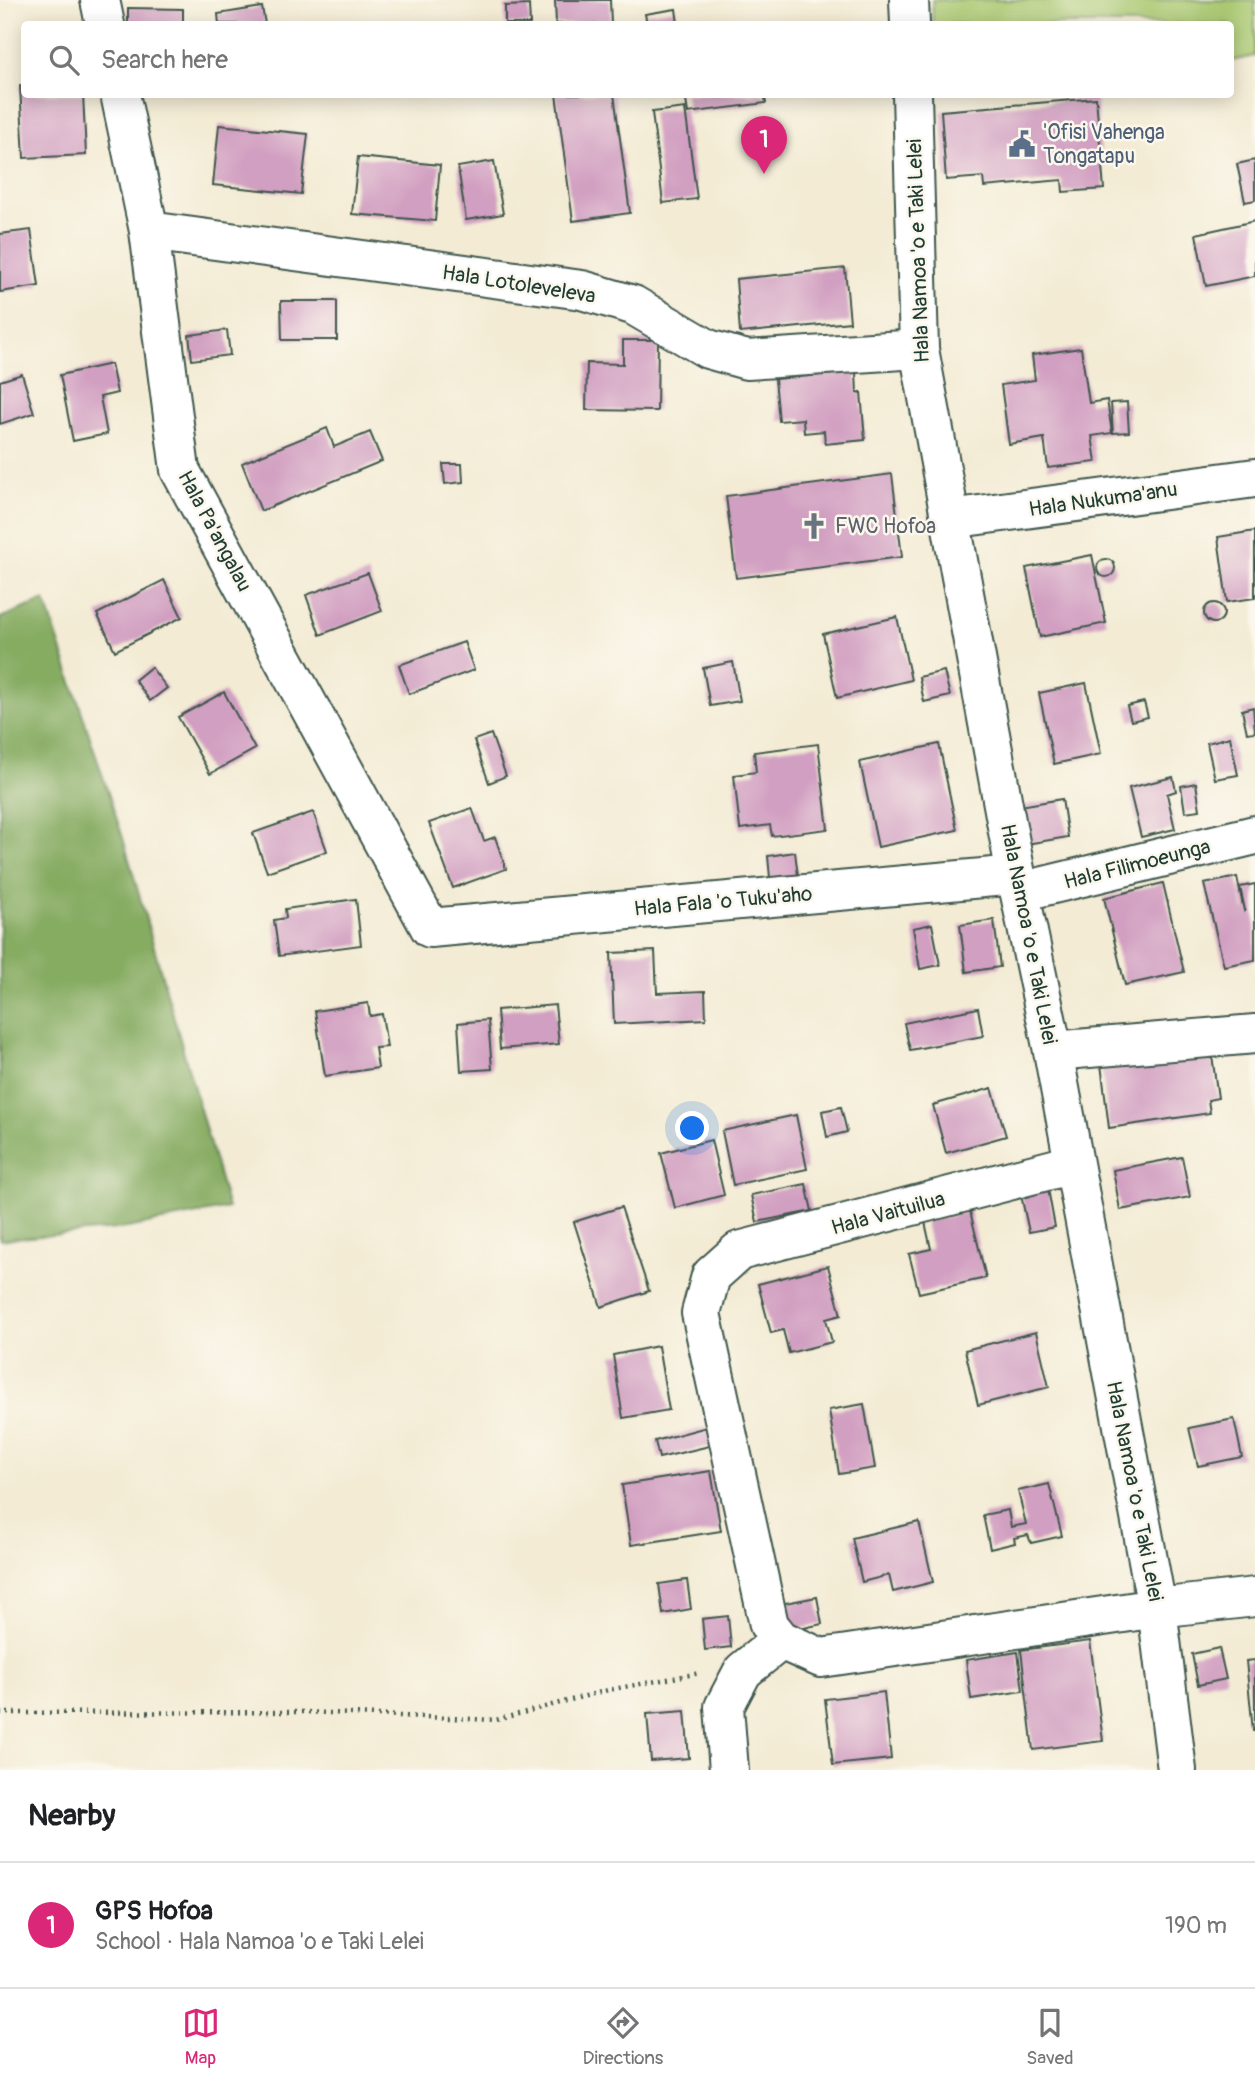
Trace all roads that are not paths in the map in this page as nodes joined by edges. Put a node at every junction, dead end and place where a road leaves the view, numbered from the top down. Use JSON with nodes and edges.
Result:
{"nodes":[{"id":1,"x":100,"y":0,"type":"edge"},
{"id":2,"x":909,"y":0,"type":"edge"},
{"id":3,"x":105,"y":21,"type":"edge"},
{"id":4,"x":910,"y":21,"type":"edge"},
{"id":5,"x":121,"y":98,"type":"edge"},
{"id":6,"x":912,"y":98,"type":"edge"},
{"id":7,"x":149,"y":231,"type":"junction"},
{"id":8,"x":919,"y":349,"type":"junction"},
{"id":9,"x":1255,"y":478,"type":"edge"},
{"id":10,"x":950,"y":519,"type":"junction"},
{"id":11,"x":1255,"y":835,"type":"edge"},
{"id":12,"x":1018,"y":884,"type":"junction"},
{"id":13,"x":430,"y":928,"type":"joint"},
{"id":14,"x":1255,"y":1034,"type":"edge"},
{"id":15,"x":1053,"y":1051,"type":"junction"},
{"id":16,"x":1073,"y":1164,"type":"junction"},
{"id":17,"x":1255,"y":1597,"type":"edge"},
{"id":18,"x":1157,"y":1608,"type":"junction"},
{"id":19,"x":781,"y":1640,"type":"junction"},
{"id":20,"x":729,"y":1770,"type":"edge"},
{"id":21,"x":1177,"y":1770,"type":"edge"}],
"edges":[{"from":1,"to":3,"type":"street"},
{"from":2,"to":4,"type":"street"},
{"from":5,"to":7,"type":"street","name":"Hala Pa'angalau"},
{"from":6,"to":8,"type":"street","name":"Hala Namoa 'o e Taki Lelei"},
{"from":7,"to":8,"type":"street","name":"Hala Lotoleveleva"},
{"from":7,"to":13,"type":"street","name":"Hala Pa'angalau"},
{"from":8,"to":10,"type":"street","name":"Hala Namoa 'o e Taki Lelei"},
{"from":9,"to":10,"type":"street","name":"Hala Nukuma'anu"},
{"from":10,"to":12,"type":"street","name":"Hala Namoa 'o e Taki Lelei"},
{"from":11,"to":12,"type":"street","name":"Hala Filimoeunga"},
{"from":12,"to":13,"type":"street","name":"Hala Fala 'o Tuku'aho"},
{"from":12,"to":15,"type":"street","name":"Hala Namoa 'o e Taki Lelei"},
{"from":14,"to":15,"type":"street"},
{"from":15,"to":16,"type":"street","name":"Hala Namoa 'o e Taki Lelei"},
{"from":16,"to":18,"type":"street","name":"Hala Namoa 'o e Taki Lelei"},
{"from":16,"to":19,"type":"street","name":"Hala Vaituilua"},
{"from":17,"to":18,"type":"street"},
{"from":18,"to":19,"type":"street"},
{"from":18,"to":21,"type":"street","name":"Hala Namoa 'o e Taki Lelei"},
{"from":19,"to":20,"type":"street"}]}
